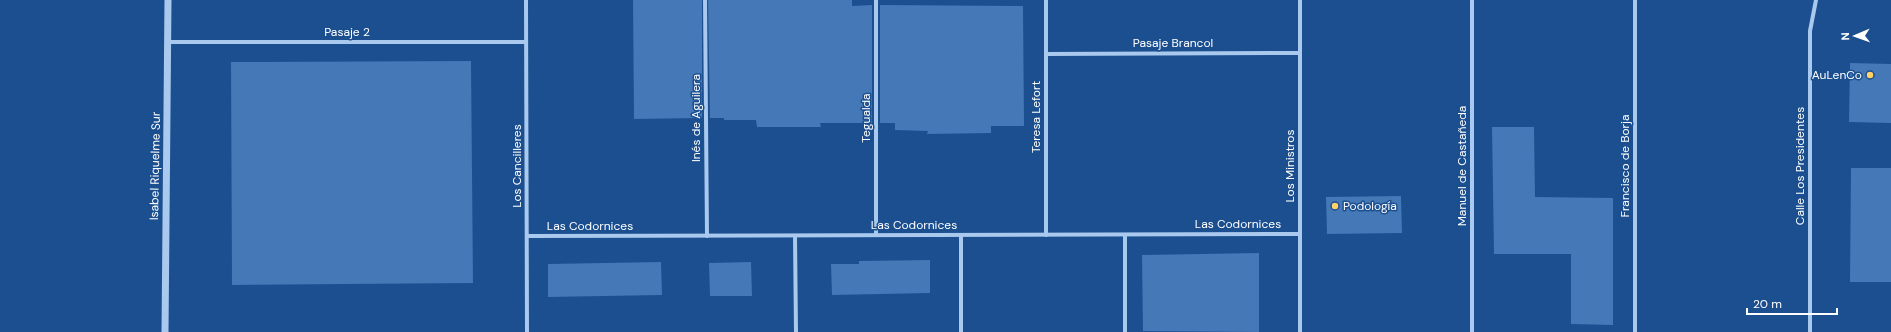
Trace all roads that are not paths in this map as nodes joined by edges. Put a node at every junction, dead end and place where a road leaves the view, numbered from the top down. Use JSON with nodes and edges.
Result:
{"nodes":[{"id":1,"x":168,"y":0,"type":"edge"},
{"id":2,"x":526,"y":0,"type":"edge"},
{"id":3,"x":705,"y":0,"type":"edge"},
{"id":4,"x":876,"y":0,"type":"edge"},
{"id":5,"x":1046,"y":0,"type":"edge"},
{"id":6,"x":1300,"y":0,"type":"edge"},
{"id":7,"x":1472,"y":0,"type":"edge"},
{"id":8,"x":1635,"y":0,"type":"edge"},
{"id":9,"x":1816,"y":0,"type":"edge"},
{"id":10,"x":168,"y":42,"type":"junction"},
{"id":11,"x":526,"y":42,"type":"junction"},
{"id":12,"x":1300,"y":53,"type":"junction"},
{"id":13,"x":1046,"y":54,"type":"junction"},
{"id":14,"x":1300,"y":234,"type":"junction"},
{"id":15,"x":876,"y":235,"type":"junction"},
{"id":16,"x":961,"y":235,"type":"junction"},
{"id":17,"x":1046,"y":235,"type":"junction"},
{"id":18,"x":1126,"y":235,"type":"junction"},
{"id":19,"x":527,"y":236,"type":"junction"},
{"id":20,"x":707,"y":236,"type":"junction"},
{"id":21,"x":795,"y":236,"type":"junction"},
{"id":22,"x":165,"y":332,"type":"edge"},
{"id":23,"x":527,"y":332,"type":"edge"},
{"id":24,"x":796,"y":332,"type":"edge"},
{"id":25,"x":961,"y":332,"type":"edge"},
{"id":26,"x":1125,"y":332,"type":"edge"},
{"id":27,"x":1300,"y":332,"type":"edge"},
{"id":28,"x":1472,"y":332,"type":"edge"},
{"id":29,"x":1635,"y":332,"type":"edge"},
{"id":30,"x":1810,"y":332,"type":"edge"}],
"edges":[{"from":1,"to":10,"type":"street","name":"Isabel Riquelme Sur"},
{"from":2,"to":11,"type":"street","name":"Los Cancilleres"},
{"from":3,"to":20,"type":"street","name":"Inés de Aguilera"},
{"from":4,"to":15,"type":"street","name":"Tegualda"},
{"from":5,"to":13,"type":"street","name":"Teresa Lefort"},
{"from":6,"to":12,"type":"street","name":"Los Ministros"},
{"from":7,"to":28,"type":"street","name":"Manuel de Castañeda"},
{"from":8,"to":29,"type":"street","name":"Francisco de Borja"},
{"from":9,"to":30,"type":"street","name":"Calle Los Presidentes"},
{"from":10,"to":11,"type":"street","name":"Pasaje 2"},
{"from":10,"to":22,"type":"street","name":"Isabel Riquelme Sur"},
{"from":11,"to":19,"type":"street","name":"Los Cancilleres"},
{"from":12,"to":13,"type":"street","name":"Pasaje Brancol"},
{"from":12,"to":14,"type":"street","name":"Los Ministros"},
{"from":13,"to":17,"type":"street","name":"Teresa Lefort"},
{"from":14,"to":18,"type":"street","name":"Las Codornices"},
{"from":14,"to":27,"type":"street","name":"Los Ministros"},
{"from":15,"to":16,"type":"street","name":"Las Codornices"},
{"from":15,"to":21,"type":"street","name":"Las Codornices"},
{"from":16,"to":17,"type":"street","name":"Las Codornices"},
{"from":16,"to":25,"type":"street"},
{"from":17,"to":18,"type":"street","name":"Las Codornices"},
{"from":18,"to":26,"type":"street"},
{"from":19,"to":20,"type":"street","name":"Las Codornices"},
{"from":19,"to":23,"type":"street","name":"Los Cancilleres"},
{"from":20,"to":21,"type":"street","name":"Las Codornices"},
{"from":21,"to":24,"type":"street"}]}
